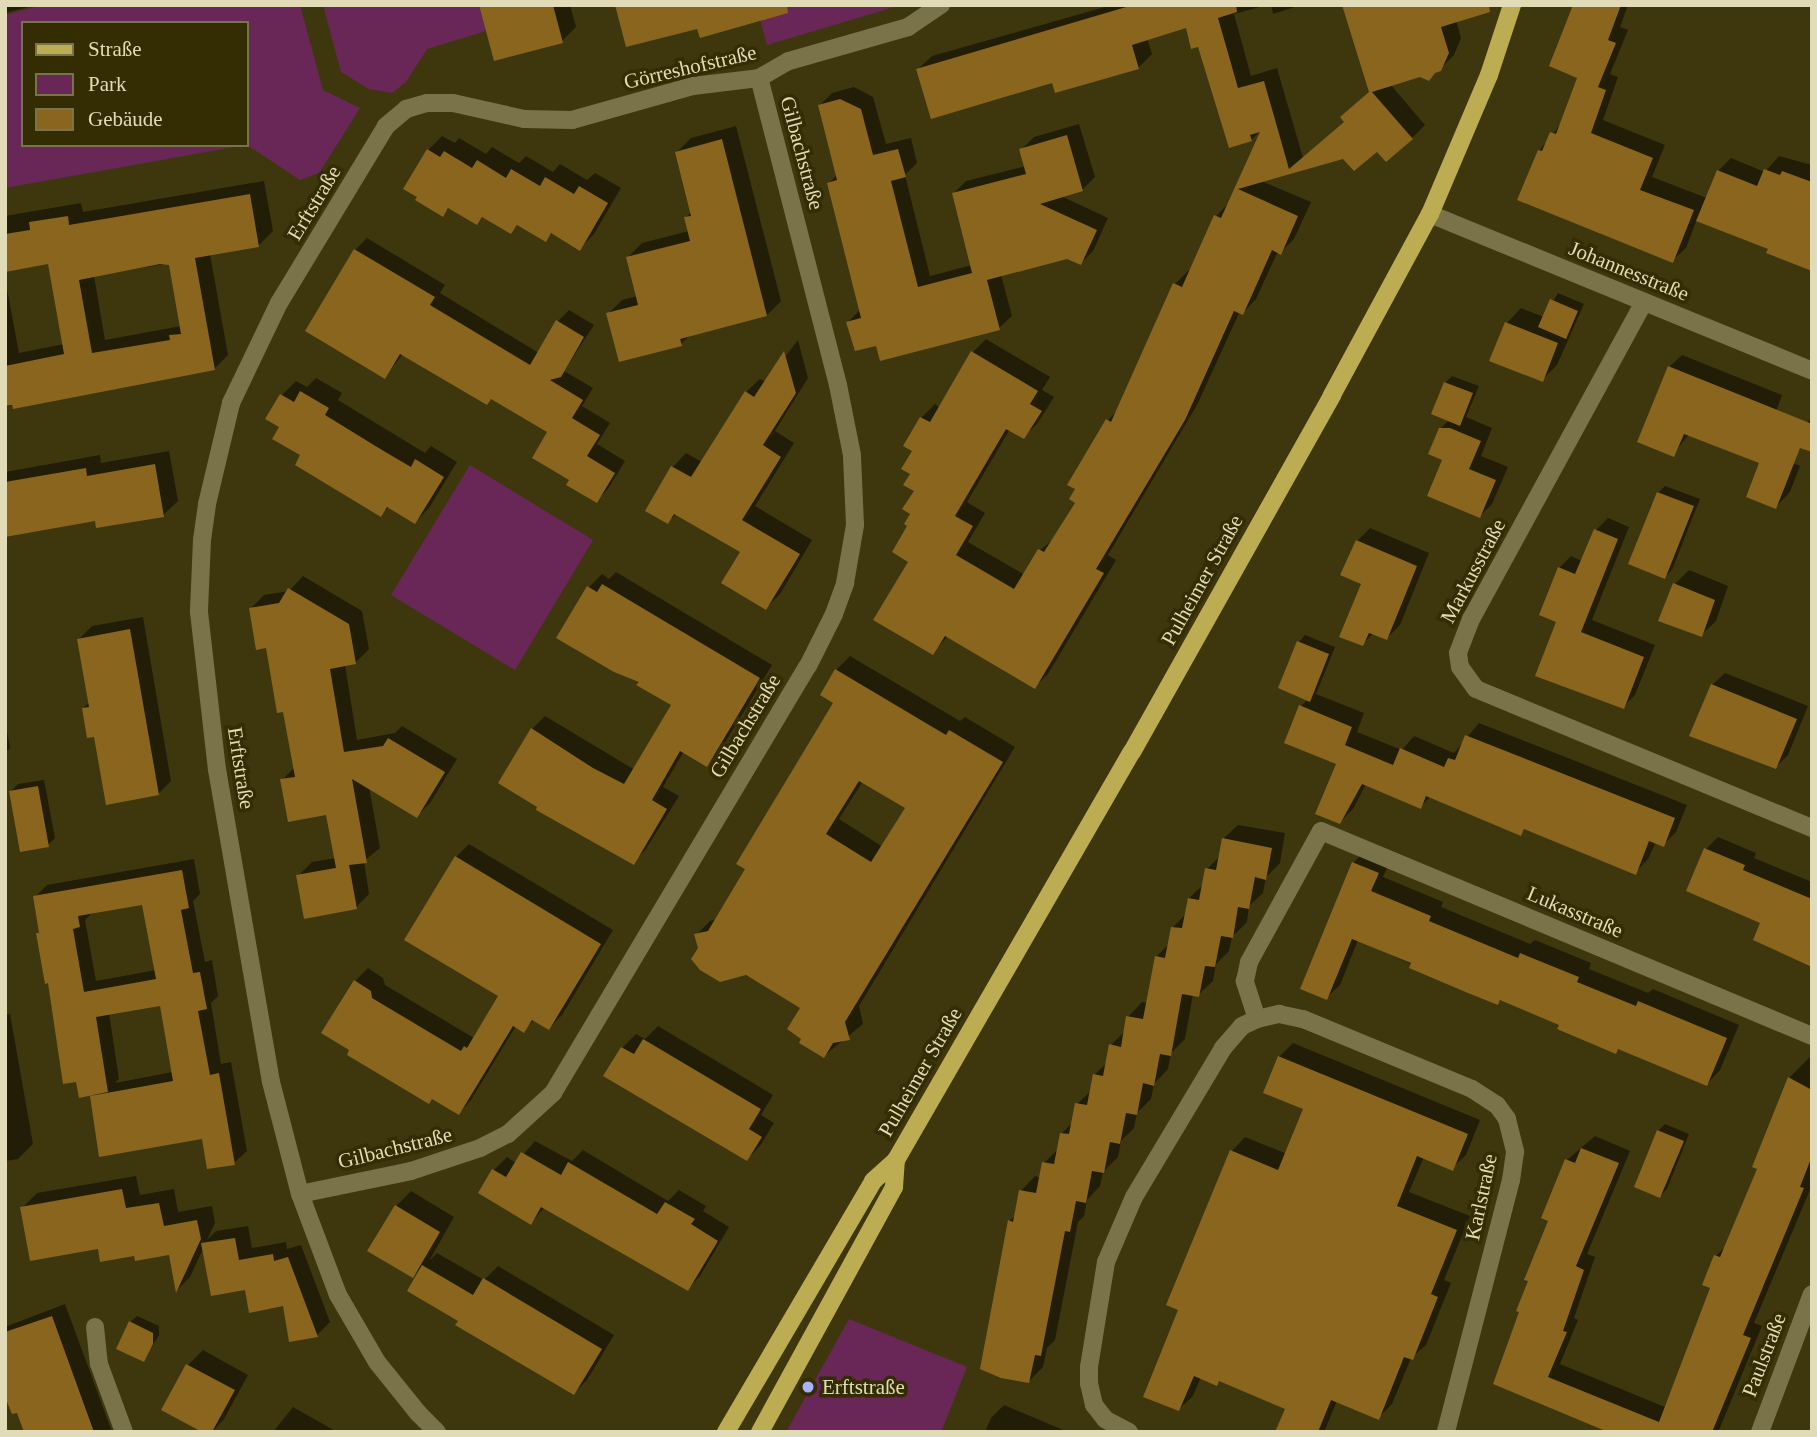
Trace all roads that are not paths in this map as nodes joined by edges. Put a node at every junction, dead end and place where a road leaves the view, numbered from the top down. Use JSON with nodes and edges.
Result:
{"nodes":[{"id":1,"x":941,"y":5,"type":"edge"},
{"id":2,"x":1512,"y":5,"type":"edge"},
{"id":3,"x":759,"y":78,"type":"junction"},
{"id":4,"x":398,"y":114,"type":"joint"},
{"id":5,"x":1430,"y":214,"type":"junction"},
{"id":6,"x":1644,"y":302,"type":"junction"},
{"id":7,"x":1812,"y":371,"type":"edge"},
{"id":8,"x":1812,"y":828,"type":"edge"},
{"id":9,"x":1256,"y":1018,"type":"junction"},
{"id":10,"x":1812,"y":1036,"type":"edge"},
{"id":11,"x":896,"y":1160,"type":"junction"},
{"id":12,"x":300,"y":1194,"type":"junction"},
{"id":13,"x":1812,"y":1294,"type":"edge"},
{"id":14,"x":95,"y":1326,"type":"dead end"},
{"id":15,"x":124,"y":1432,"type":"edge"},
{"id":16,"x":437,"y":1432,"type":"edge"},
{"id":17,"x":726,"y":1432,"type":"edge"},
{"id":18,"x":760,"y":1432,"type":"edge"},
{"id":19,"x":1129,"y":1432,"type":"edge"},
{"id":20,"x":1446,"y":1432,"type":"edge"},
{"id":21,"x":1760,"y":1432,"type":"edge"}],
"edges":[{"from":1,"to":3,"type":"street","name":"Görreshofstraße"},
{"from":2,"to":5,"type":"main road","name":"Pulheimer Straße"},
{"from":3,"to":4,"type":"street","name":"Görreshofstraße"},
{"from":3,"to":12,"type":"street","name":"Gilbachstraße"},
{"from":4,"to":12,"type":"street","name":"Erftstraße"},
{"from":5,"to":6,"type":"street","name":"Johannesstraße"},
{"from":5,"to":11,"type":"main road","name":"Pulheimer Straße"},
{"from":6,"to":7,"type":"street","name":"Johannesstraße"},
{"from":6,"to":8,"type":"street","name":"Markusstraße"},
{"from":9,"to":10,"type":"street","name":"Lukasstraße"},
{"from":9,"to":19,"type":"street"},
{"from":9,"to":20,"type":"street","name":"Karlstraße"},
{"from":11,"to":17,"type":"main road","name":"Pulheimer Straße"},
{"from":11,"to":18,"type":"main road","name":"Pulheimer Straße"},
{"from":12,"to":16,"type":"street","name":"Erftstraße"},
{"from":13,"to":21,"type":"street","name":"Paulstraße"},
{"from":14,"to":15,"type":"street"}]}
